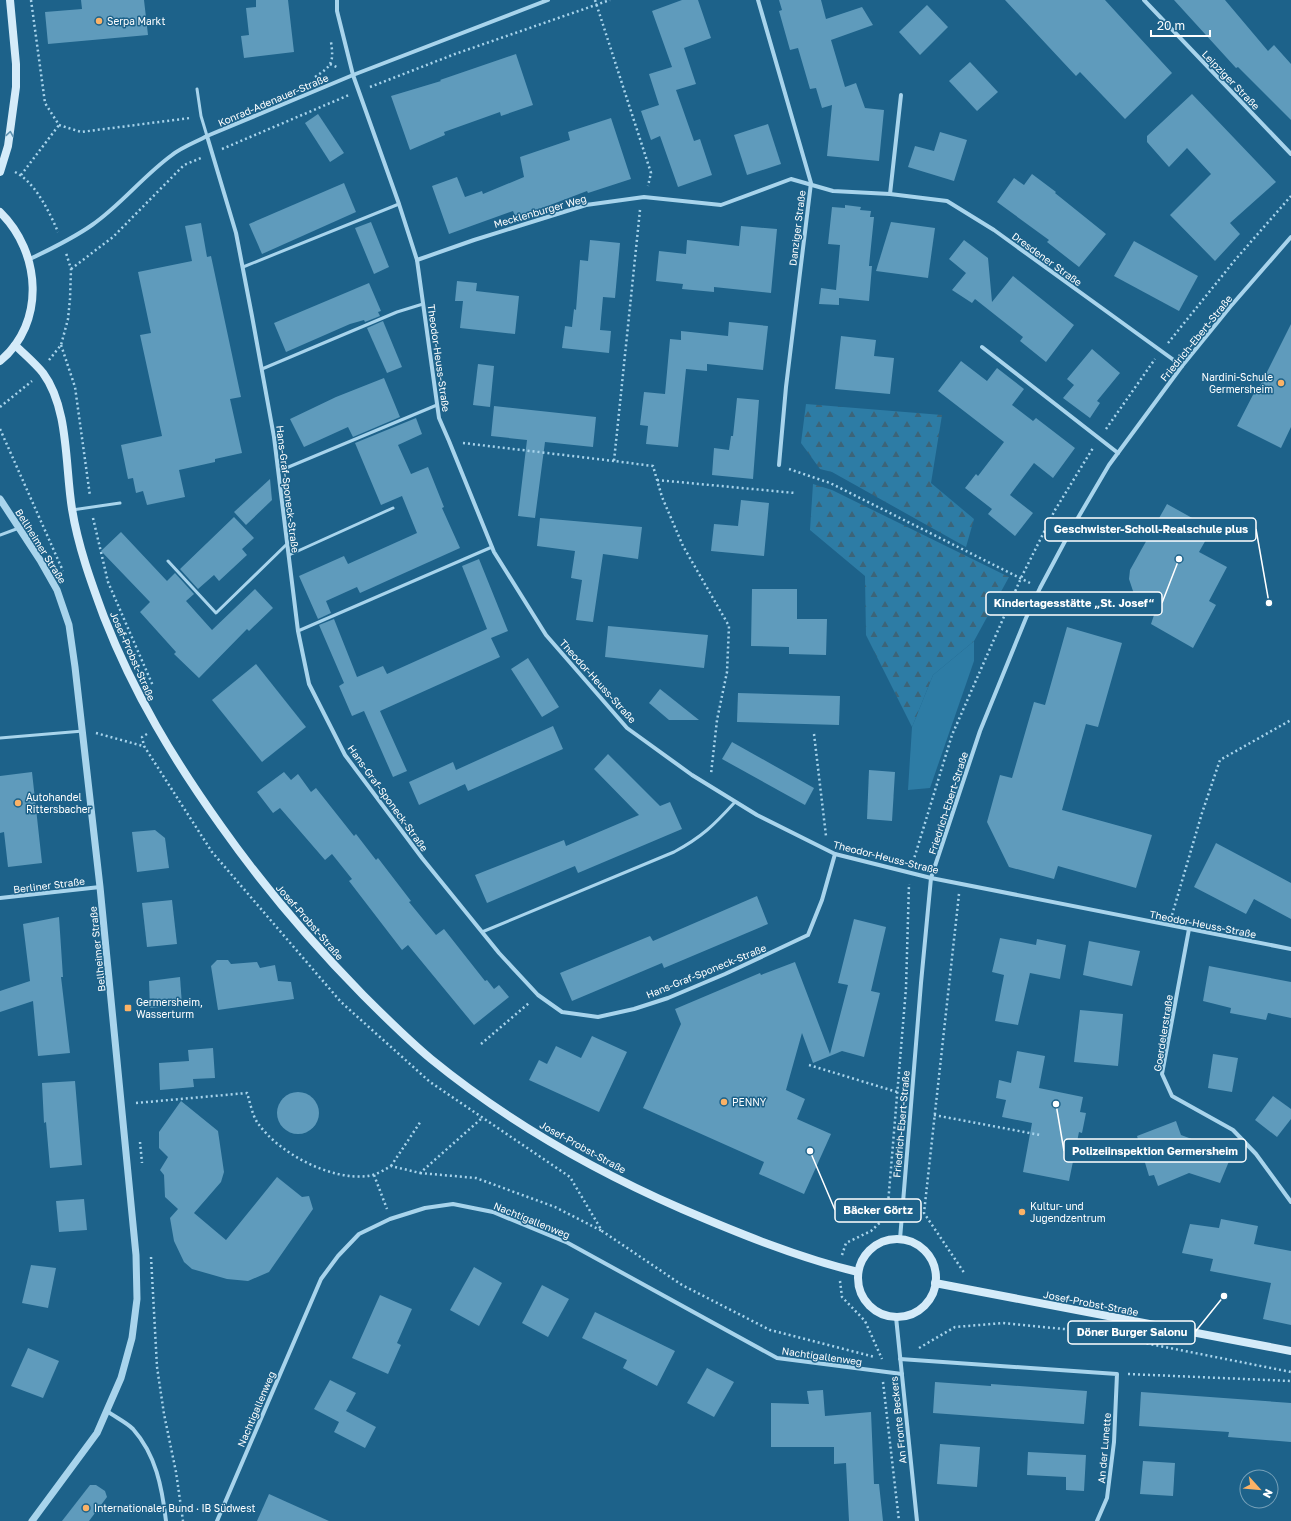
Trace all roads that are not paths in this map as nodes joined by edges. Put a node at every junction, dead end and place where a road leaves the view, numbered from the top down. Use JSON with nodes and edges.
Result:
{"nodes":[{"id":1,"x":10,"y":0,"type":"edge"},
{"id":2,"x":337,"y":0,"type":"edge"},
{"id":3,"x":548,"y":0,"type":"edge"},
{"id":4,"x":758,"y":0,"type":"edge"},
{"id":5,"x":1144,"y":0,"type":"edge"},
{"id":6,"x":353,"y":75,"type":"junction"},
{"id":7,"x":197,"y":89,"type":"dead end"},
{"id":8,"x":901,"y":95,"type":"dead end"},
{"id":9,"x":207,"y":136,"type":"junction"},
{"id":10,"x":1291,"y":154,"type":"edge"},
{"id":11,"x":0,"y":172,"type":"edge"},
{"id":12,"x":811,"y":183,"type":"junction"},
{"id":13,"x":890,"y":194,"type":"junction"},
{"id":14,"x":399,"y":204,"type":"junction"},
{"id":15,"x":0,"y":212,"type":"edge"},
{"id":16,"x":1291,"y":236,"type":"edge"},
{"id":17,"x":30,"y":259,"type":"junction"},
{"id":18,"x":417,"y":260,"type":"junction"},
{"id":19,"x":243,"y":267,"type":"junction"},
{"id":20,"x":423,"y":304,"type":"junction"},
{"id":21,"x":15,"y":345,"type":"junction"},
{"id":22,"x":982,"y":347,"type":"dead end"},
{"id":23,"x":0,"y":361,"type":"edge"},
{"id":24,"x":1182,"y":366,"type":"junction"},
{"id":25,"x":262,"y":369,"type":"junction"},
{"id":26,"x":437,"y":405,"type":"junction"},
{"id":27,"x":1118,"y":453,"type":"junction"},
{"id":28,"x":779,"y":465,"type":"road end"},
{"id":29,"x":279,"y":471,"type":"junction"},
{"id":30,"x":0,"y":499,"type":"edge"},
{"id":31,"x":120,"y":503,"type":"dead end"},
{"id":32,"x":393,"y":508,"type":"dead end"},
{"id":33,"x":72,"y":510,"type":"junction"},
{"id":34,"x":19,"y":528,"type":"junction"},
{"id":35,"x":0,"y":534,"type":"edge"},
{"id":36,"x":288,"y":543,"type":"junction"},
{"id":37,"x":492,"y":547,"type":"junction"},
{"id":38,"x":289,"y":555,"type":"junction"},
{"id":39,"x":168,"y":561,"type":"dead end"},
{"id":40,"x":298,"y":631,"type":"junction"},
{"id":41,"x":83,"y":731,"type":"junction"},
{"id":42,"x":0,"y":738,"type":"edge"},
{"id":43,"x":735,"y":802,"type":"junction"},
{"id":44,"x":835,"y":854,"type":"junction"},
{"id":45,"x":931,"y":878,"type":"junction"},
{"id":46,"x":100,"y":887,"type":"junction"},
{"id":47,"x":0,"y":898,"type":"edge"},
{"id":48,"x":1189,"y":929,"type":"junction"},
{"id":49,"x":482,"y":932,"type":"junction"},
{"id":50,"x":1291,"y":949,"type":"edge"},
{"id":51,"x":1291,"y":1202,"type":"edge"},
{"id":52,"x":900,"y":1239,"type":"junction"},
{"id":53,"x":858,"y":1272,"type":"junction"},
{"id":54,"x":935,"y":1284,"type":"junction"},
{"id":55,"x":896,"y":1317,"type":"junction"},
{"id":56,"x":1291,"y":1351,"type":"edge"},
{"id":57,"x":900,"y":1359,"type":"junction"},
{"id":58,"x":902,"y":1374,"type":"junction"},
{"id":59,"x":107,"y":1411,"type":"junction"},
{"id":60,"x":32,"y":1521,"type":"edge"},
{"id":61,"x":166,"y":1521,"type":"edge"},
{"id":62,"x":217,"y":1521,"type":"edge"},
{"id":63,"x":917,"y":1521,"type":"edge"},
{"id":64,"x":1096,"y":1521,"type":"edge"}],
"edges":[{"from":11,"to":1,"type":"main road","one_way":true},
{"from":2,"to":6,"type":"street","name":"Theodor-Heuss-Straße"},
{"from":3,"to":6,"type":"street","name":"Konrad-Adenauer-Straße"},
{"from":4,"to":12,"type":"street","name":"Danziger Straße"},
{"from":5,"to":10,"type":"street","name":"Leipziger Straße"},
{"from":6,"to":9,"type":"street","name":"Konrad-Adenauer-Straße"},
{"from":6,"to":14,"type":"street","name":"Theodor-Heuss-Straße"},
{"from":7,"to":9,"type":"lane"},
{"from":8,"to":13,"type":"street"},
{"from":9,"to":17,"type":"street","name":"Konrad-Adenauer-Straße"},
{"from":9,"to":19,"type":"street","name":"Hans-Graf-Sponeck-Straße"},
{"from":12,"to":13,"type":"street","name":"Dresdener Straße"},
{"from":12,"to":18,"type":"street","name":"Mecklenburger Weg"},
{"from":12,"to":28,"type":"street","name":"Danziger Straße"},
{"from":13,"to":24,"type":"street","name":"Dresdener Straße"},
{"from":14,"to":18,"type":"street","name":"Theodor-Heuss-Straße"},
{"from":14,"to":19,"type":"lane"},
{"from":15,"to":17,"type":"main road"},
{"from":16,"to":24,"type":"street","name":"Friedrich-Ebert-Straße"},
{"from":17,"to":21,"type":"main road"},
{"from":18,"to":20,"type":"street","name":"Theodor-Heuss-Straße"},
{"from":19,"to":25,"type":"street","name":"Hans-Graf-Sponeck-Straße"},
{"from":20,"to":25,"type":"lane"},
{"from":20,"to":26,"type":"street","name":"Theodor-Heuss-Straße"},
{"from":21,"to":23,"type":"main road"},
{"from":21,"to":33,"type":"main road","name":"Josef-Probst-Straße"},
{"from":22,"to":27,"type":"street"},
{"from":24,"to":27,"type":"street","name":"Friedrich-Ebert-Straße"},
{"from":25,"to":29,"type":"street","name":"Hans-Graf-Sponeck-Straße"},
{"from":26,"to":29,"type":"lane"},
{"from":26,"to":37,"type":"street","name":"Theodor-Heuss-Straße"},
{"from":27,"to":45,"type":"street","name":"Friedrich-Ebert-Straße"},
{"from":29,"to":36,"type":"street","name":"Hans-Graf-Sponeck-Straße"},
{"from":30,"to":34,"type":"street","name":"Bellheimer Straße"},
{"from":31,"to":33,"type":"lane"},
{"from":32,"to":38,"type":"lane"},
{"from":33,"to":53,"type":"main road","name":"Josef-Probst-Straße"},
{"from":34,"to":35,"type":"lane"},
{"from":34,"to":41,"type":"street","name":"Bellheimer Straße"},
{"from":36,"to":38,"type":"street","name":"Hans-Graf-Sponeck-Straße"},
{"from":36,"to":39,"type":"lane"},
{"from":37,"to":40,"type":"lane"},
{"from":37,"to":43,"type":"street","name":"Theodor-Heuss-Straße"},
{"from":38,"to":40,"type":"street","name":"Hans-Graf-Sponeck-Straße"},
{"from":40,"to":49,"type":"street","name":"Hans-Graf-Sponeck-Straße"},
{"from":41,"to":42,"type":"lane"},
{"from":41,"to":46,"type":"street","name":"Bellheimer Straße"},
{"from":43,"to":44,"type":"street","name":"Theodor-Heuss-Straße"},
{"from":43,"to":49,"type":"lane"},
{"from":44,"to":45,"type":"street","name":"Theodor-Heuss-Straße"},
{"from":44,"to":49,"type":"street","name":"Hans-Graf-Sponeck-Straße"},
{"from":45,"to":48,"type":"street","name":"Theodor-Heuss-Straße"},
{"from":45,"to":52,"type":"street","name":"Friedrich-Ebert-Straße"},
{"from":46,"to":47,"type":"street","name":"Berliner Straße"},
{"from":46,"to":59,"type":"street","name":"Bellheimer Straße"},
{"from":48,"to":50,"type":"street","name":"Theodor-Heuss-Straße"},
{"from":48,"to":51,"type":"street","name":"Goerdelerstraße"},
{"from":52,"to":53,"type":"main road"},
{"from":52,"to":54,"type":"main road"},
{"from":53,"to":55,"type":"main road"},
{"from":54,"to":55,"type":"main road"},
{"from":54,"to":56,"type":"main road","name":"Josef-Probst-Straße"},
{"from":55,"to":57,"type":"street","name":"An Fronte Beckers"},
{"from":57,"to":58,"type":"street","name":"An Fronte Beckers"},
{"from":57,"to":64,"type":"street","name":"An der Lunette"},
{"from":58,"to":62,"type":"street","name":"Nachtigallenweg"},
{"from":58,"to":63,"type":"street","name":"An Fronte Beckers"},
{"from":59,"to":60,"type":"street","name":"Bellheimer Straße"},
{"from":59,"to":61,"type":"street"}]}
